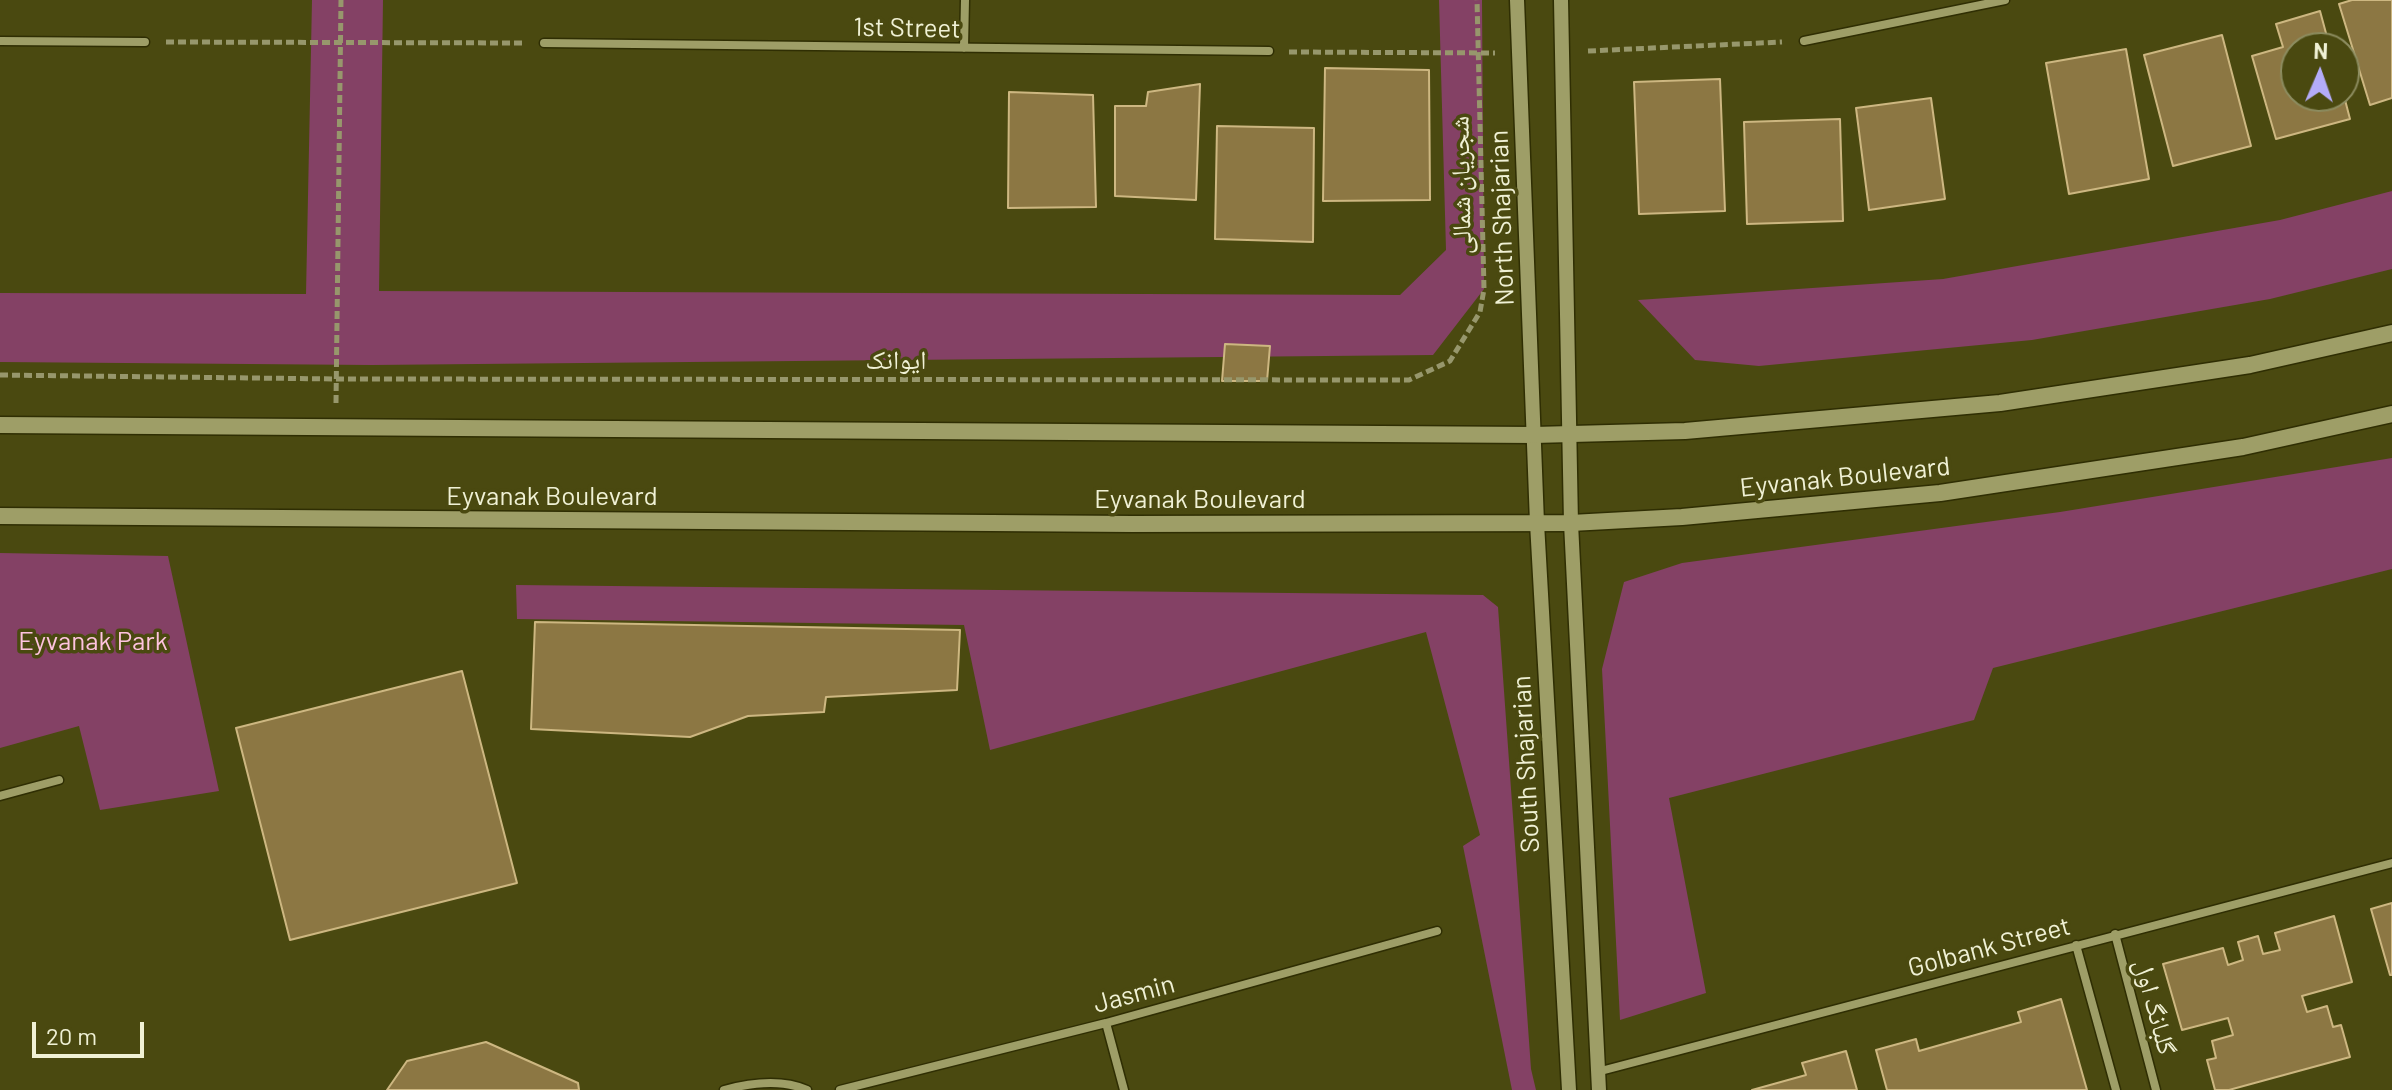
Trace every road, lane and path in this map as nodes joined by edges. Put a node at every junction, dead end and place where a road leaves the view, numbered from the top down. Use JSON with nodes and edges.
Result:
{"nodes":[{"id":1,"x":341,"y":0,"type":"edge"},
{"id":2,"x":965,"y":0,"type":"edge"},
{"id":3,"x":1477,"y":0,"type":"edge"},
{"id":4,"x":1517,"y":0,"type":"edge"},
{"id":5,"x":1561,"y":0,"type":"edge"},
{"id":6,"x":2005,"y":0,"type":"edge"},
{"id":7,"x":0,"y":41,"type":"edge"},
{"id":8,"x":1804,"y":41,"type":"joint"},
{"id":9,"x":145,"y":42,"type":"joint"},
{"id":10,"x":339,"y":43,"type":"junction"},
{"id":11,"x":544,"y":43,"type":"joint"},
{"id":12,"x":964,"y":48,"type":"junction"},
{"id":13,"x":1269,"y":51,"type":"joint"},
{"id":14,"x":1563,"y":52,"type":"junction"},
{"id":15,"x":1478,"y":53,"type":"junction"},
{"id":16,"x":1520,"y":53,"type":"junction"},
{"id":17,"x":2392,"y":333,"type":"edge"},
{"id":18,"x":1450,"y":361,"type":"joint"},
{"id":19,"x":0,"y":375,"type":"edge"},
{"id":20,"x":337,"y":379,"type":"junction"},
{"id":21,"x":2392,"y":414,"type":"edge"},
{"id":22,"x":0,"y":425,"type":"edge"},
{"id":23,"x":335,"y":428,"type":"junction"},
{"id":24,"x":1569,"y":433,"type":"junction"},
{"id":25,"x":1534,"y":435,"type":"junction"},
{"id":26,"x":0,"y":516,"type":"edge"},
{"id":27,"x":1537,"y":523,"type":"junction"},
{"id":28,"x":1571,"y":523,"type":"junction"},
{"id":29,"x":59,"y":780,"type":"dead end"},
{"id":30,"x":0,"y":796,"type":"edge"},
{"id":31,"x":2392,"y":863,"type":"edge"},
{"id":32,"x":1437,"y":931,"type":"dead end"},
{"id":33,"x":2115,"y":934,"type":"junction"},
{"id":34,"x":2076,"y":945,"type":"junction"},
{"id":35,"x":1106,"y":1023,"type":"junction"},
{"id":36,"x":1597,"y":1072,"type":"junction"},
{"id":37,"x":724,"y":1090,"type":"edge"},
{"id":38,"x":807,"y":1090,"type":"edge"},
{"id":39,"x":840,"y":1090,"type":"edge"},
{"id":40,"x":1124,"y":1090,"type":"edge"},
{"id":41,"x":1569,"y":1090,"type":"edge"},
{"id":42,"x":1599,"y":1090,"type":"edge"},
{"id":43,"x":2116,"y":1090,"type":"edge"},
{"id":44,"x":2156,"y":1090,"type":"edge"}],
"edges":[{"from":1,"to":10,"type":"path"},
{"from":2,"to":12,"type":"street"},
{"from":3,"to":15,"type":"path","name":"شجریان شمالی"},
{"from":4,"to":16,"type":"street","name":"North Shajarian"},
{"from":5,"to":14,"type":"street"},
{"from":6,"to":8,"type":"street"},
{"from":7,"to":9,"type":"street"},
{"from":8,"to":14,"type":"path"},
{"from":9,"to":10,"type":"path"},
{"from":10,"to":11,"type":"path"},
{"from":10,"to":20,"type":"path"},
{"from":11,"to":12,"type":"street","name":"1st Street"},
{"from":12,"to":13,"type":"street","name":"1st Street"},
{"from":13,"to":15,"type":"path"},
{"from":14,"to":24,"type":"street"},
{"from":15,"to":16,"type":"path"},
{"from":15,"to":18,"type":"path","name":"شجریان شمالی"},
{"from":16,"to":25,"type":"street","name":"North Shajarian"},
{"from":17,"to":24,"type":"main road"},
{"from":18,"to":20,"type":"path","name":"ایوانک"},
{"from":19,"to":20,"type":"path","name":"ایوانک"},
{"from":20,"to":23,"type":"path"},
{"from":21,"to":28,"type":"main road","name":"Eyvanak Boulevard"},
{"from":22,"to":23,"type":"main road"},
{"from":23,"to":25,"type":"main road"},
{"from":24,"to":25,"type":"main road"},
{"from":24,"to":28,"type":"street"},
{"from":25,"to":27,"type":"street","name":"South Shajarian"},
{"from":26,"to":27,"type":"main road","name":"Eyvanak Boulevard"},
{"from":27,"to":28,"type":"main road","name":"Eyvanak Boulevard"},
{"from":27,"to":41,"type":"street","name":"South Shajarian"},
{"from":28,"to":36,"type":"street"},
{"from":29,"to":30,"type":"street"},
{"from":31,"to":33,"type":"street","name":"Golbank Street"},
{"from":32,"to":35,"type":"street","name":"Jasmin"},
{"from":33,"to":34,"type":"street","name":"Golbank Street"},
{"from":33,"to":44,"type":"street","name":"گلبانگ اول"},
{"from":34,"to":36,"type":"street","name":"Golbank Street"},
{"from":34,"to":43,"type":"street"},
{"from":35,"to":39,"type":"street","name":"Jasmin"},
{"from":35,"to":40,"type":"street"},
{"from":36,"to":42,"type":"street"},
{"from":37,"to":38,"type":"street"}]}
